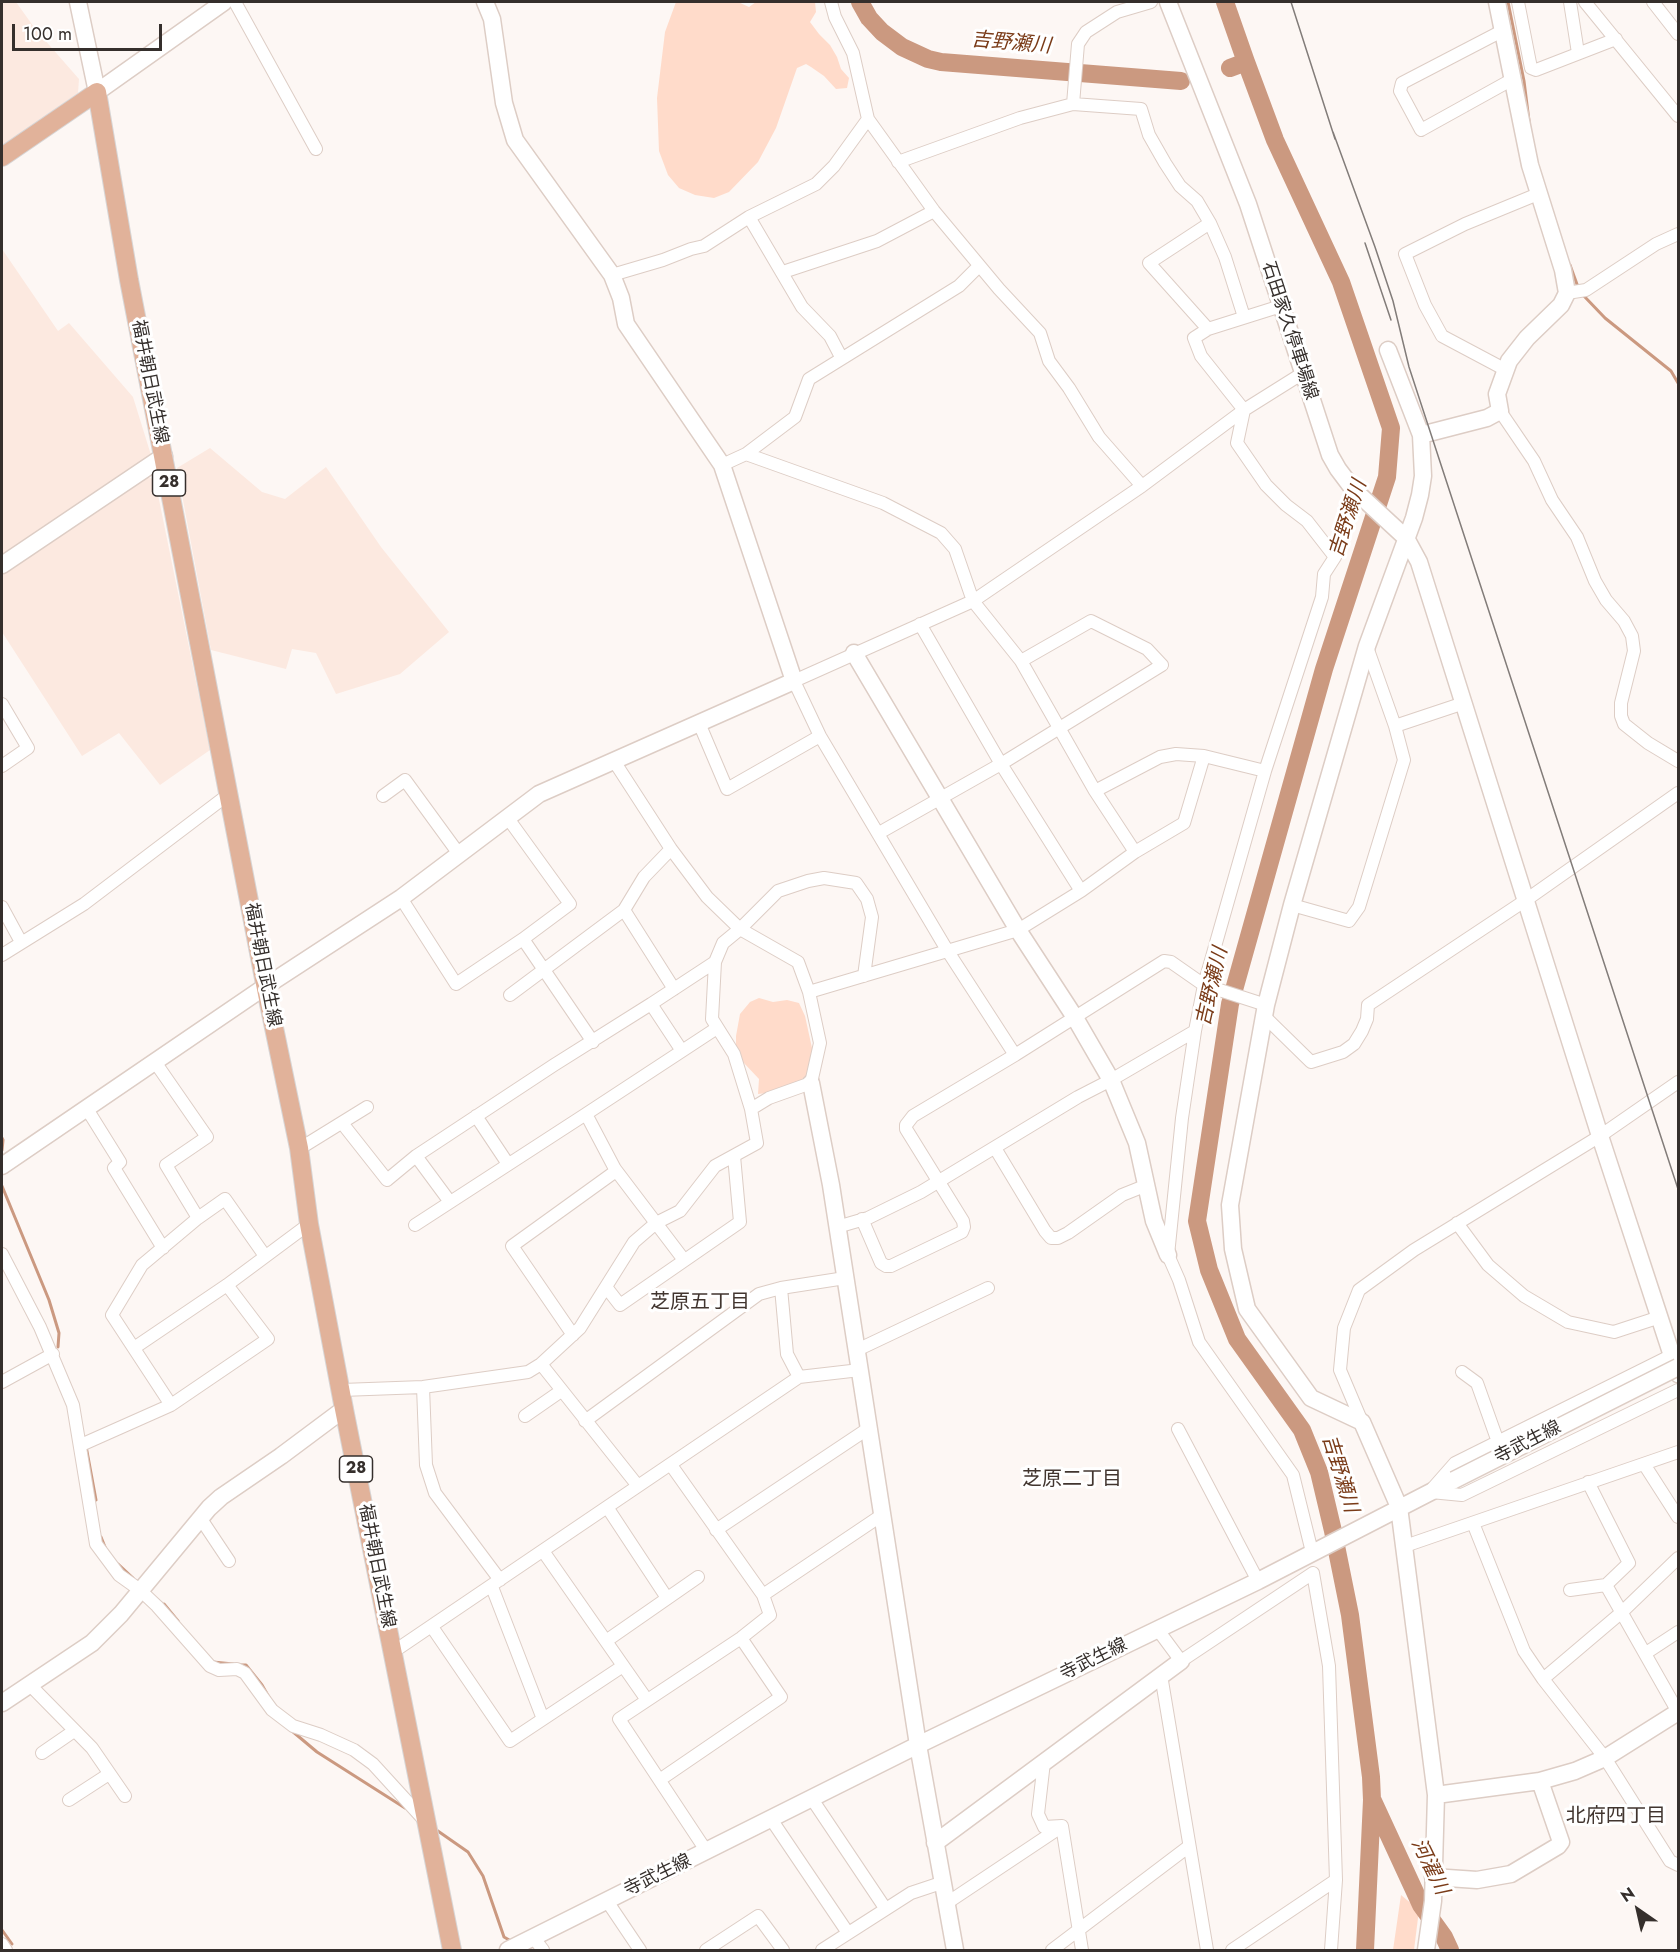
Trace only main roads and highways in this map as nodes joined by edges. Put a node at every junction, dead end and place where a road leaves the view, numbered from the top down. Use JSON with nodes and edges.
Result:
{"nodes":[{"id":1,"x":2,"y":158,"type":"edge"},
{"id":2,"x":452,"y":1950,"type":"edge"}],
"edges":[{"from":1,"to":2,"type":"main road","name":"福井朝日武生線","number":"28"}]}
